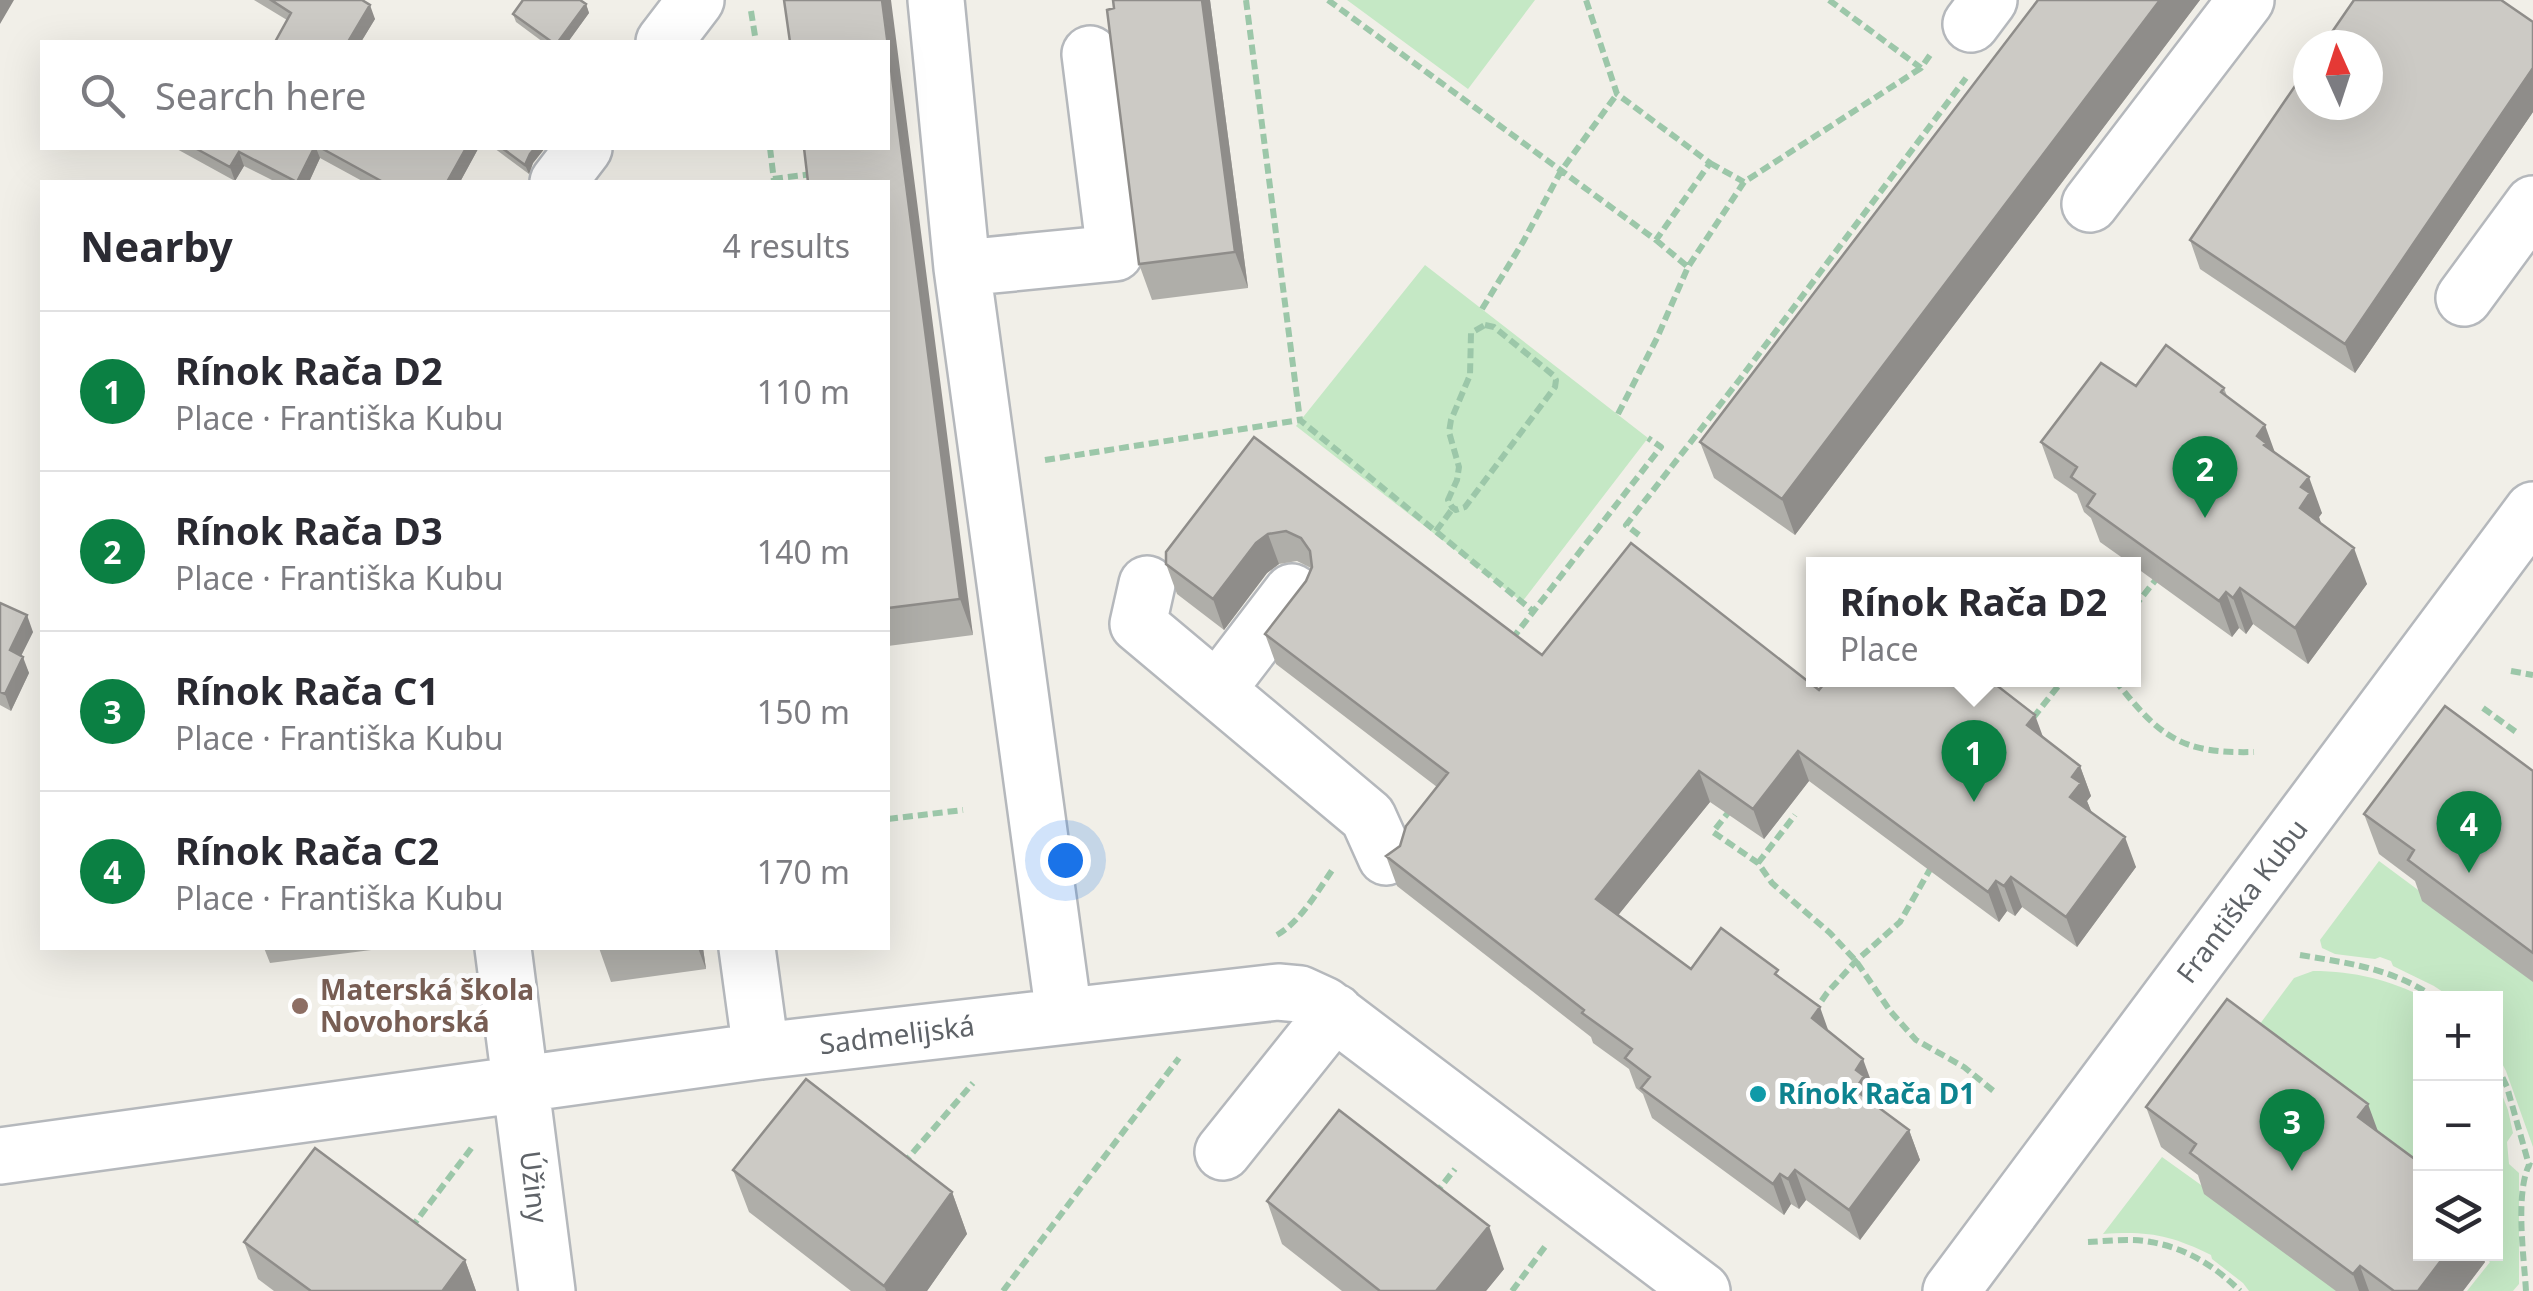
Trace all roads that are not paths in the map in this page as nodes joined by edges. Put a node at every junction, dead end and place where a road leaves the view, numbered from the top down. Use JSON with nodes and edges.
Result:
{"nodes":[{"id":1,"x":696,"y":0,"type":"edge"},
{"id":2,"x":936,"y":0,"type":"edge"},
{"id":3,"x":2246,"y":0,"type":"edge"},
{"id":4,"x":666,"y":40,"type":"edge"},
{"id":5,"x":1090,"y":54,"type":"dead end"},
{"id":6,"x":582,"y":150,"type":"edge"},
{"id":7,"x":560,"y":180,"type":"edge"},
{"id":8,"x":2090,"y":204,"type":"dead end"},
{"id":9,"x":2533,"y":204,"type":"edge"},
{"id":10,"x":962,"y":268,"type":"junction"},
{"id":11,"x":2464,"y":298,"type":"dead end"},
{"id":12,"x":2533,"y":510,"type":"edge"},
{"id":13,"x":1146,"y":584,"type":"dead end"},
{"id":14,"x":1292,"y":592,"type":"edge"},
{"id":15,"x":1217,"y":690,"type":"junction"},
{"id":16,"x":1377,"y":837,"type":"road end"},
{"id":17,"x":503,"y":950,"type":"edge"},
{"id":18,"x":746,"y":950,"type":"edge"},
{"id":19,"x":1334,"y":1012,"type":"junction"},
{"id":20,"x":1064,"y":1015,"type":"junction"},
{"id":21,"x":761,"y":1051,"type":"junction"},
{"id":22,"x":521,"y":1082,"type":"junction"},
{"id":23,"x":1223,"y":1152,"type":"dead end"},
{"id":24,"x":0,"y":1156,"type":"edge"},
{"id":25,"x":548,"y":1291,"type":"edge"},
{"id":26,"x":1702,"y":1291,"type":"edge"},
{"id":27,"x":1951,"y":1291,"type":"edge"}],
"edges":[{"from":1,"to":4,"type":"street"},
{"from":2,"to":10,"type":"street"},
{"from":3,"to":8,"type":"street"},
{"from":5,"to":10,"type":"street"},
{"from":6,"to":7,"type":"street"},
{"from":9,"to":11,"type":"street"},
{"from":10,"to":20,"type":"street"},
{"from":12,"to":27,"type":"street","name":"Františka Kubu"},
{"from":13,"to":15,"type":"street"},
{"from":14,"to":15,"type":"street"},
{"from":15,"to":16,"type":"street"},
{"from":17,"to":22,"type":"street","name":"Úžiny"},
{"from":18,"to":21,"type":"street"},
{"from":19,"to":20,"type":"street","name":"Sadmelijská"},
{"from":19,"to":23,"type":"street"},
{"from":19,"to":26,"type":"street","name":"Sadmelijská"},
{"from":20,"to":21,"type":"street","name":"Sadmelijská"},
{"from":21,"to":22,"type":"street","name":"Sadmelijská"},
{"from":22,"to":24,"type":"street","name":"Sadmelijská"},
{"from":22,"to":25,"type":"street","name":"Úžiny"}]}
